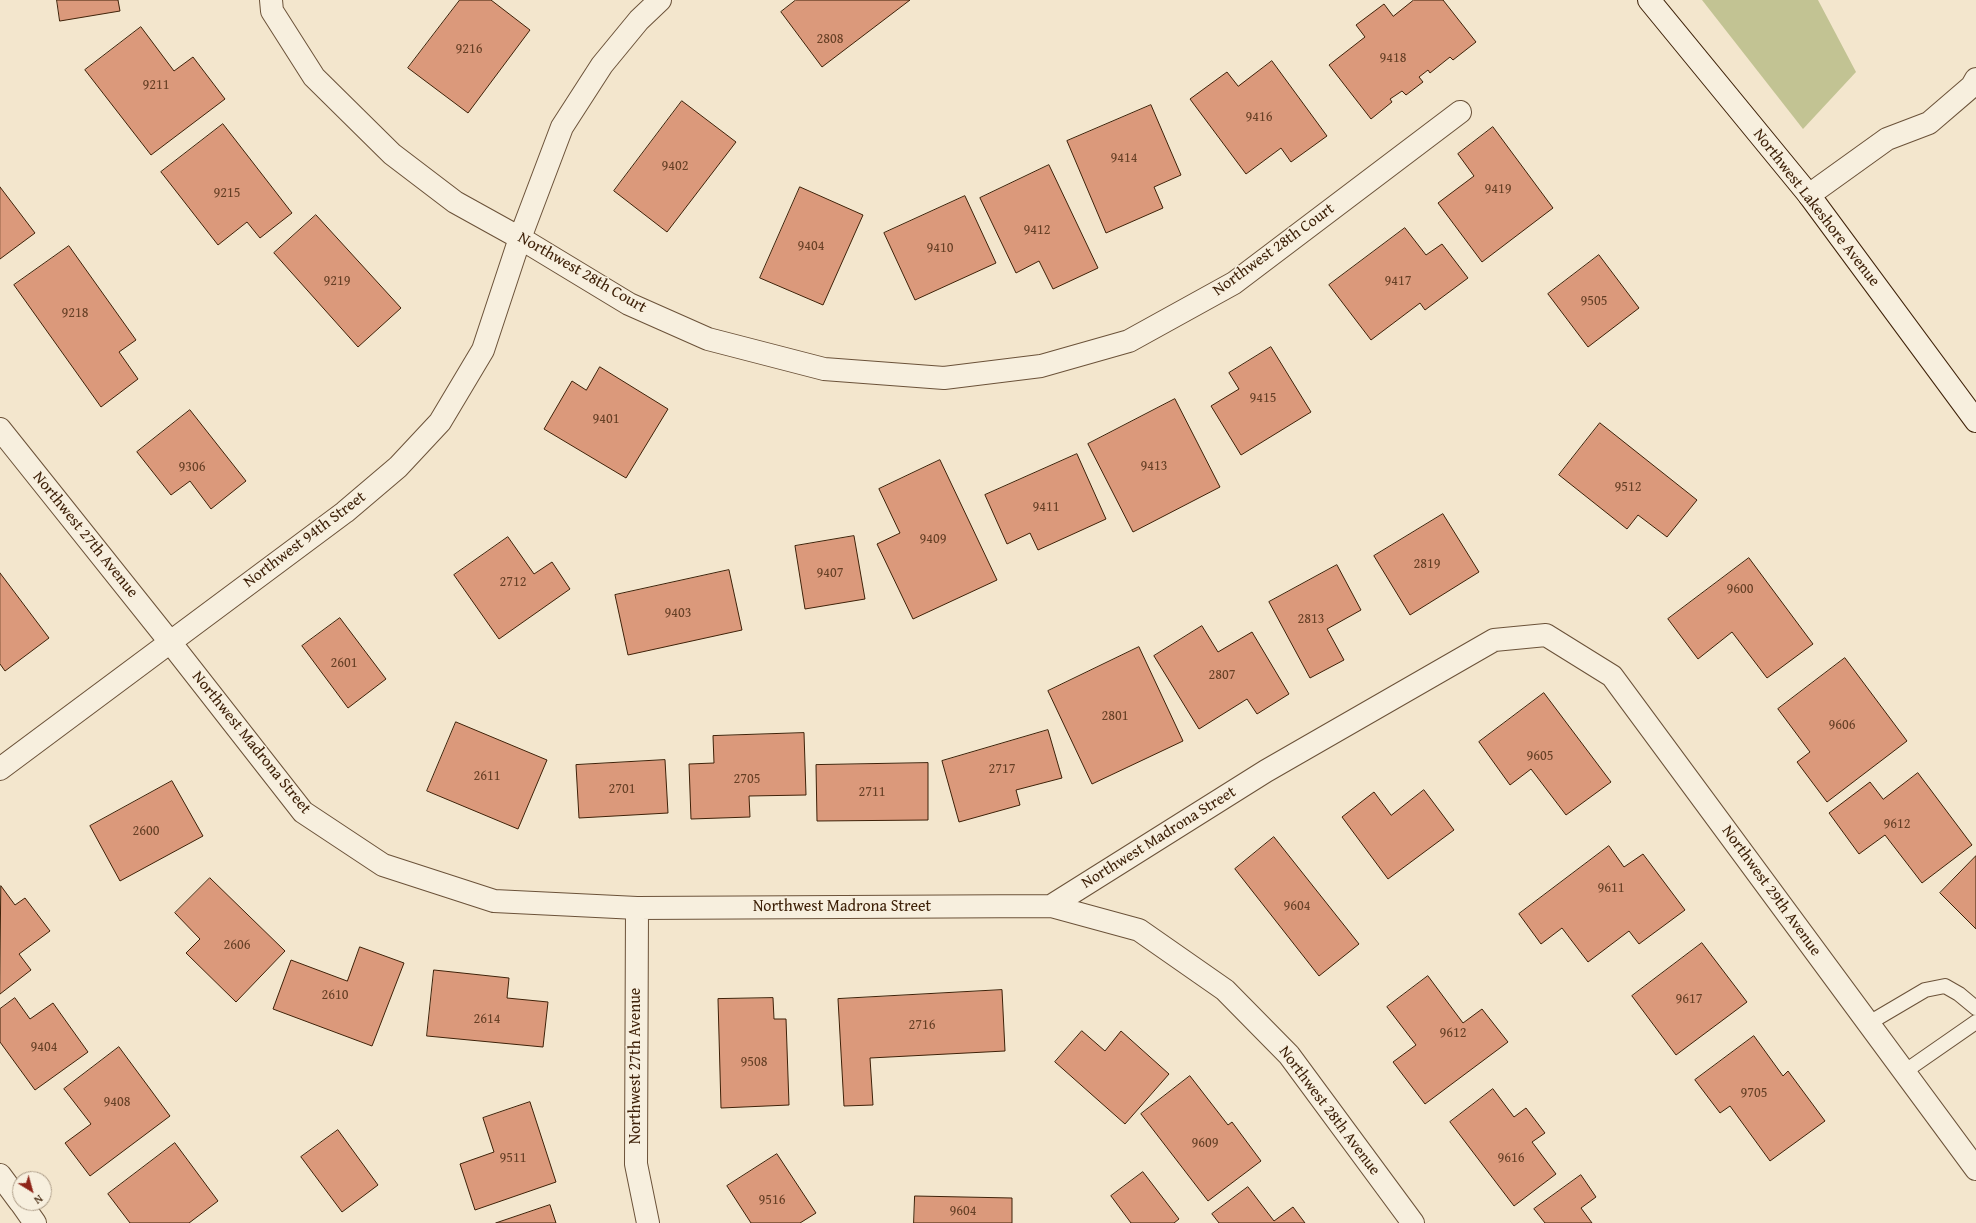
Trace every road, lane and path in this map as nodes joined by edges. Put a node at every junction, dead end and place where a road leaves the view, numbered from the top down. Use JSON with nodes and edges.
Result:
{"nodes":[{"id":1,"x":271,"y":0,"type":"edge"},
{"id":2,"x":660,"y":0,"type":"edge"},
{"id":3,"x":1649,"y":0,"type":"edge"},
{"id":4,"x":1976,"y":79,"type":"edge"},
{"id":5,"x":1460,"y":112,"type":"dead end"},
{"id":6,"x":1809,"y":195,"type":"junction"},
{"id":7,"x":520,"y":238,"type":"junction"},
{"id":8,"x":1976,"y":421,"type":"edge"},
{"id":9,"x":0,"y":429,"type":"edge"},
{"id":10,"x":1546,"y":635,"type":"joint"},
{"id":11,"x":170,"y":642,"type":"junction"},
{"id":12,"x":0,"y":769,"type":"edge"},
{"id":13,"x":1051,"y":906,"type":"junction"},
{"id":14,"x":637,"y":908,"type":"junction"},
{"id":15,"x":1976,"y":1008,"type":"edge"},
{"id":16,"x":1976,"y":1022,"type":"edge"},
{"id":17,"x":1869,"y":1023,"type":"junction"},
{"id":18,"x":1904,"y":1072,"type":"junction"},
{"id":19,"x":1976,"y":1169,"type":"edge"},
{"id":20,"x":0,"y":1175,"type":"edge"},
{"id":21,"x":12,"y":1191,"type":"edge"},
{"id":22,"x":26,"y":1211,"type":"edge"},
{"id":23,"x":35,"y":1223,"type":"edge"},
{"id":24,"x":648,"y":1223,"type":"edge"},
{"id":25,"x":1413,"y":1223,"type":"edge"}],
"edges":[{"from":1,"to":7,"type":"street","name":"Northwest 28th Court"},
{"from":2,"to":7,"type":"street","name":"Northwest 94th Street"},
{"from":3,"to":6,"type":"street","name":"Northwest Lakeshore Avenue"},
{"from":4,"to":6,"type":"street"},
{"from":5,"to":7,"type":"street","name":"Northwest 28th Court"},
{"from":6,"to":8,"type":"street","name":"Northwest Lakeshore Avenue"},
{"from":7,"to":11,"type":"street","name":"Northwest 94th Street"},
{"from":9,"to":11,"type":"street","name":"Northwest 27th Avenue"},
{"from":10,"to":13,"type":"street","name":"Northwest Madrona Street"},
{"from":10,"to":17,"type":"street","name":"Northwest 29th Avenue"},
{"from":11,"to":12,"type":"street","name":"Northwest 94th Street"},
{"from":11,"to":14,"type":"street","name":"Northwest Madrona Street"},
{"from":13,"to":14,"type":"street","name":"Northwest Madrona Street"},
{"from":13,"to":25,"type":"street","name":"Northwest 28th Avenue"},
{"from":14,"to":24,"type":"street","name":"Northwest 27th Avenue"},
{"from":15,"to":17,"type":"lane"},
{"from":16,"to":18,"type":"lane"},
{"from":17,"to":18,"type":"street","name":"Northwest 29th Avenue"},
{"from":18,"to":19,"type":"street","name":"Northwest 29th Avenue"},
{"from":20,"to":21,"type":"street"},
{"from":22,"to":23,"type":"street"}]}
